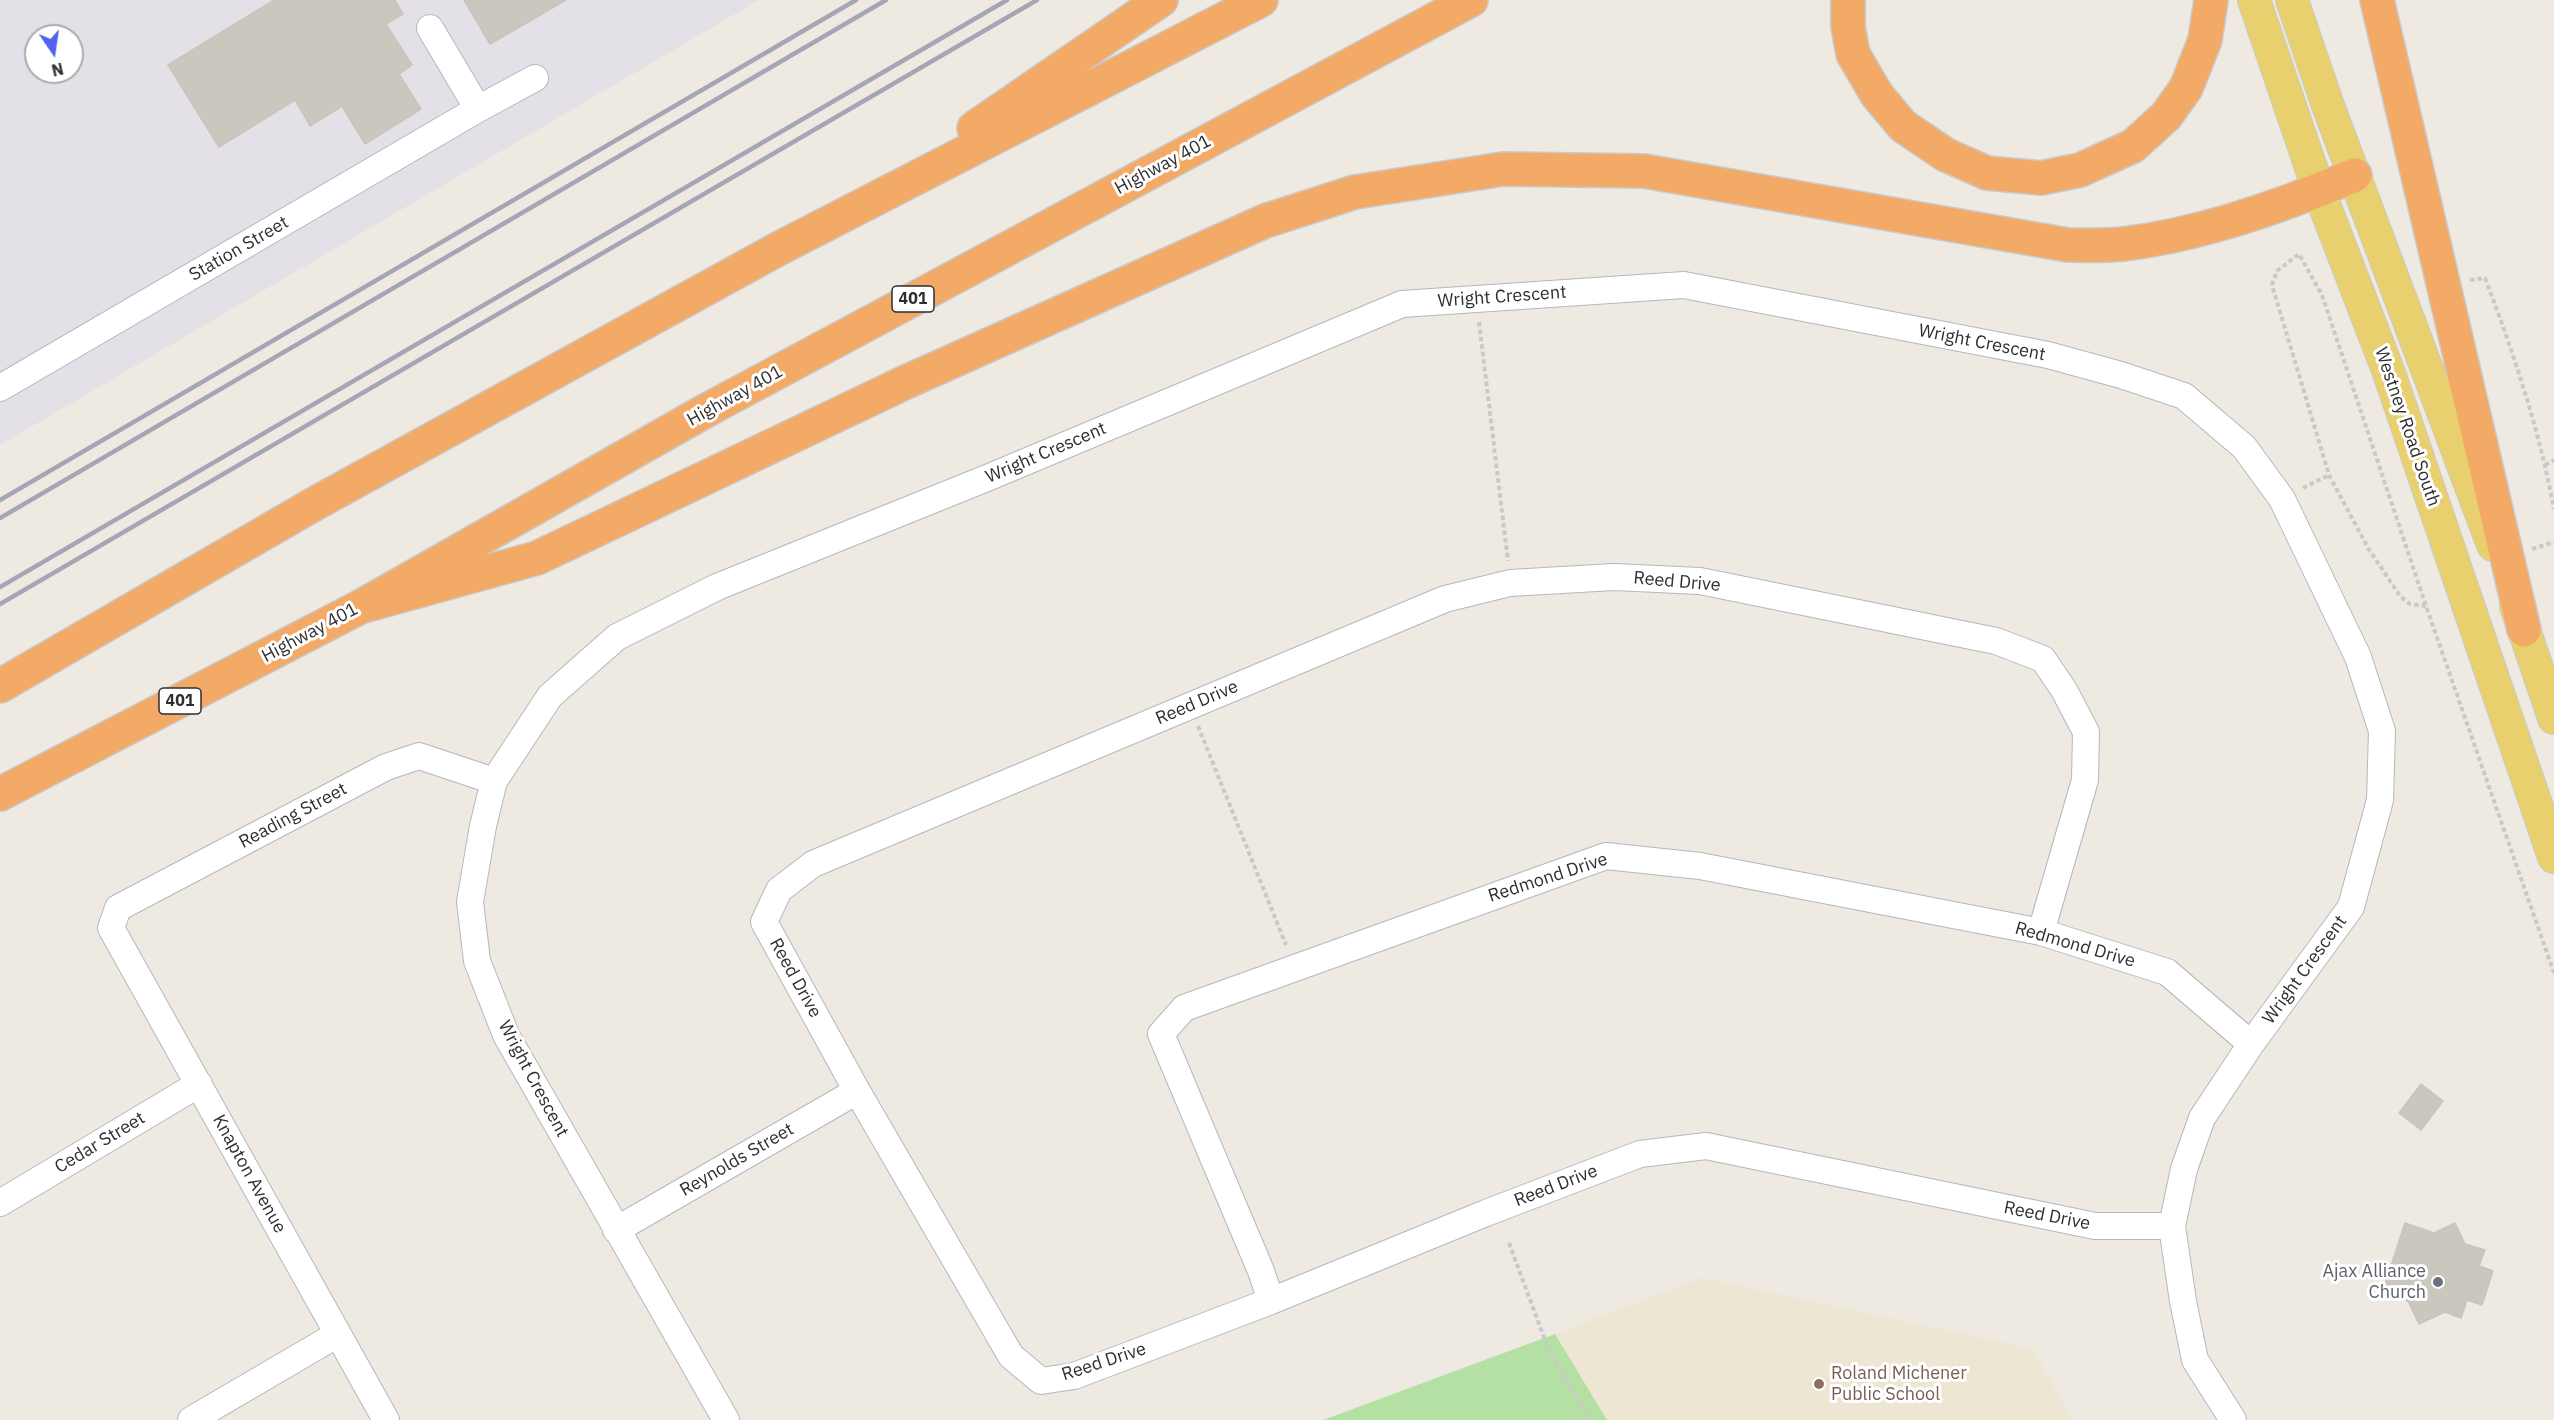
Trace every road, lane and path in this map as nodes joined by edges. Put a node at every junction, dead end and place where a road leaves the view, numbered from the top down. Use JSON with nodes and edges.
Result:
{"nodes":[{"id":1,"x":1161,"y":0,"type":"edge"},
{"id":2,"x":1261,"y":0,"type":"edge"},
{"id":3,"x":1471,"y":0,"type":"edge"},
{"id":4,"x":1848,"y":0,"type":"edge"},
{"id":5,"x":2211,"y":0,"type":"edge"},
{"id":6,"x":2254,"y":0,"type":"edge"},
{"id":7,"x":2292,"y":0,"type":"edge"},
{"id":8,"x":2377,"y":0,"type":"edge"},
{"id":9,"x":430,"y":28,"type":"dead end"},
{"id":10,"x":535,"y":78,"type":"dead end"},
{"id":11,"x":478,"y":109,"type":"junction"},
{"id":12,"x":2355,"y":175,"type":"junction"},
{"id":13,"x":2319,"y":191,"type":"junction"},
{"id":14,"x":778,"y":249,"type":"junction"},
{"id":15,"x":2464,"y":281,"type":"dead end"},
{"id":16,"x":1474,"y":300,"type":"junction"},
{"id":17,"x":0,"y":388,"type":"edge"},
{"id":18,"x":2554,"y":460,"type":"edge"},
{"id":19,"x":2545,"y":465,"type":"junction"},
{"id":20,"x":2554,"y":509,"type":"edge"},
{"id":21,"x":2554,"y":542,"type":"edge"},
{"id":22,"x":2532,"y":550,"type":"dead end"},
{"id":23,"x":1510,"y":583,"type":"junction"},
{"id":24,"x":2426,"y":606,"type":"junction"},
{"id":25,"x":360,"y":607,"type":"junction"},
{"id":26,"x":2524,"y":630,"type":"junction"},
{"id":27,"x":0,"y":686,"type":"edge"},
{"id":28,"x":1190,"y":706,"type":"junction"},
{"id":29,"x":2554,"y":718,"type":"edge"},
{"id":30,"x":495,"y":781,"type":"junction"},
{"id":31,"x":0,"y":794,"type":"edge"},
{"id":32,"x":2554,"y":857,"type":"edge"},
{"id":33,"x":111,"y":928,"type":"joint"},
{"id":34,"x":2041,"y":932,"type":"junction"},
{"id":35,"x":1286,"y":945,"type":"dead end"},
{"id":36,"x":2554,"y":973,"type":"edge"},
{"id":37,"x":2251,"y":1044,"type":"junction"},
{"id":38,"x":199,"y":1084,"type":"junction"},
{"id":39,"x":857,"y":1091,"type":"junction"},
{"id":40,"x":0,"y":1203,"type":"edge"},
{"id":41,"x":2172,"y":1226,"type":"junction"},
{"id":42,"x":616,"y":1230,"type":"junction"},
{"id":43,"x":1509,"y":1243,"type":"dead end"},
{"id":44,"x":1271,"y":1301,"type":"junction"},
{"id":45,"x":338,"y":1334,"type":"junction"},
{"id":46,"x":190,"y":1420,"type":"edge"},
{"id":47,"x":386,"y":1420,"type":"edge"},
{"id":48,"x":726,"y":1420,"type":"edge"},
{"id":49,"x":1590,"y":1420,"type":"edge"},
{"id":50,"x":2233,"y":1420,"type":"edge"}],
"edges":[{"from":1,"to":14,"type":"highway"},
{"from":2,"to":14,"type":"highway"},
{"from":3,"to":25,"type":"highway","name":"Highway 401","number":"401"},
{"from":4,"to":5,"type":"highway"},
{"from":6,"to":13,"type":"main road","name":"Westney Road South"},
{"from":7,"to":12,"type":"main road","name":"Westney Road South"},
{"from":8,"to":26,"type":"highway"},
{"from":9,"to":11,"type":"street"},
{"from":10,"to":11,"type":"street","name":"Station Street"},
{"from":11,"to":17,"type":"street","name":"Station Street"},
{"from":12,"to":13,"type":"highway"},
{"from":12,"to":26,"type":"main road","name":"Westney Road South"},
{"from":13,"to":25,"type":"highway"},
{"from":13,"to":32,"type":"main road","name":"Westney Road South"},
{"from":14,"to":27,"type":"highway"},
{"from":15,"to":19,"type":"path"},
{"from":16,"to":23,"type":"path"},
{"from":16,"to":30,"type":"street","name":"Wright Crescent"},
{"from":16,"to":37,"type":"street","name":"Wright Crescent"},
{"from":18,"to":19,"type":"path"},
{"from":19,"to":20,"type":"path"},
{"from":21,"to":22,"type":"path"},
{"from":23,"to":28,"type":"street","name":"Reed Drive"},
{"from":23,"to":34,"type":"street","name":"Reed Drive"},
{"from":24,"to":24,"type":"path"},
{"from":24,"to":36,"type":"path"},
{"from":25,"to":31,"type":"highway","name":"Highway 401","number":"401"},
{"from":26,"to":29,"type":"main road","name":"Westney Road South"},
{"from":28,"to":35,"type":"path"},
{"from":28,"to":39,"type":"street","name":"Reed Drive"},
{"from":30,"to":33,"type":"street","name":"Reading Street"},
{"from":30,"to":42,"type":"street","name":"Wright Crescent"},
{"from":33,"to":38,"type":"street","name":"Knapton Avenue"},
{"from":34,"to":37,"type":"street","name":"Redmond Drive"},
{"from":34,"to":44,"type":"street","name":"Redmond Drive"},
{"from":37,"to":41,"type":"street","name":"Wright Crescent"},
{"from":38,"to":40,"type":"street","name":"Cedar Street"},
{"from":38,"to":45,"type":"street","name":"Knapton Avenue"},
{"from":39,"to":42,"type":"street","name":"Reynolds Street"},
{"from":39,"to":44,"type":"street","name":"Reed Drive"},
{"from":41,"to":44,"type":"street","name":"Reed Drive"},
{"from":41,"to":50,"type":"street","name":"Wright Crescent"},
{"from":42,"to":48,"type":"street","name":"Wright Crescent"},
{"from":43,"to":49,"type":"path"},
{"from":45,"to":46,"type":"street"},
{"from":45,"to":47,"type":"street","name":"Knapton Avenue"}]}
